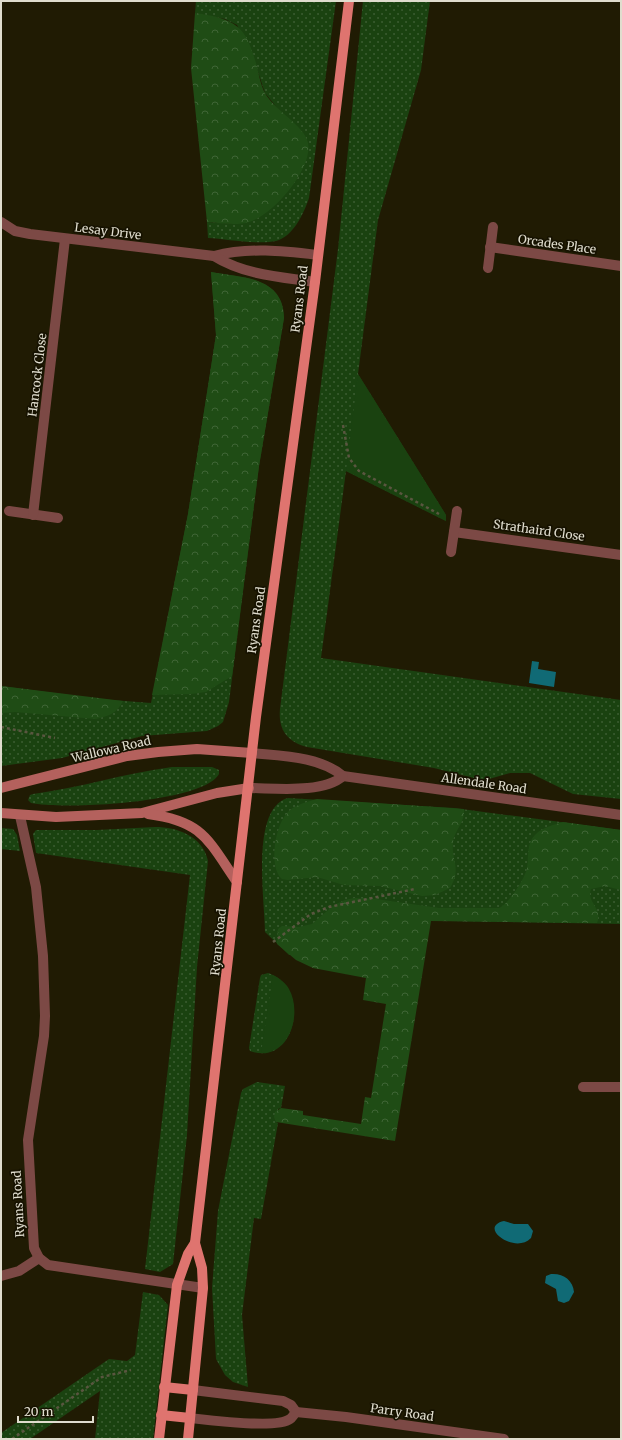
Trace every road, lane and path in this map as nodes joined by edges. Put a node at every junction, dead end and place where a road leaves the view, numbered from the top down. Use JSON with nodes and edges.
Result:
{"nodes":[{"id":1,"x":349,"y":1,"type":"edge"},
{"id":2,"x":1,"y":222,"type":"edge"},
{"id":3,"x":493,"y":227,"type":"dead end"},
{"id":4,"x":65,"y":239,"type":"junction"},
{"id":5,"x":490,"y":247,"type":"junction"},
{"id":6,"x":318,"y":255,"type":"junction"},
{"id":7,"x":214,"y":256,"type":"junction"},
{"id":8,"x":621,"y":266,"type":"edge"},
{"id":9,"x":488,"y":268,"type":"dead end"},
{"id":10,"x":315,"y":282,"type":"junction"},
{"id":11,"x":343,"y":424,"type":"dead end"},
{"id":12,"x":9,"y":511,"type":"dead end"},
{"id":13,"x":457,"y":511,"type":"dead end"},
{"id":14,"x":33,"y":515,"type":"junction"},
{"id":15,"x":58,"y":518,"type":"dead end"},
{"id":16,"x":455,"y":527,"type":"junction"},
{"id":17,"x":451,"y":552,"type":"dead end"},
{"id":18,"x":621,"y":555,"type":"edge"},
{"id":19,"x":1,"y":727,"type":"edge"},
{"id":20,"x":55,"y":738,"type":"dead end"},
{"id":21,"x":252,"y":752,"type":"junction"},
{"id":22,"x":343,"y":776,"type":"junction"},
{"id":23,"x":1,"y":788,"type":"edge"},
{"id":24,"x":248,"y":788,"type":"junction"},
{"id":25,"x":1,"y":813,"type":"edge"},
{"id":26,"x":142,"y":813,"type":"junction"},
{"id":27,"x":621,"y":815,"type":"edge"},
{"id":28,"x":20,"y":816,"type":"junction"},
{"id":29,"x":237,"y":882,"type":"junction"},
{"id":30,"x":415,"y":889,"type":"dead end"},
{"id":31,"x":273,"y":942,"type":"dead end"},
{"id":32,"x":583,"y":1087,"type":"dead end"},
{"id":33,"x":621,"y":1087,"type":"edge"},
{"id":34,"x":195,"y":1243,"type":"junction"},
{"id":35,"x":39,"y":1258,"type":"junction"},
{"id":36,"x":1,"y":1276,"type":"edge"},
{"id":37,"x":177,"y":1285,"type":"junction"},
{"id":38,"x":203,"y":1288,"type":"junction"},
{"id":39,"x":131,"y":1370,"type":"dead end"},
{"id":40,"x":164,"y":1387,"type":"junction"},
{"id":41,"x":193,"y":1390,"type":"junction"},
{"id":42,"x":296,"y":1412,"type":"junction"},
{"id":43,"x":161,"y":1415,"type":"junction"},
{"id":44,"x":190,"y":1418,"type":"junction"},
{"id":45,"x":12,"y":1439,"type":"edge"},
{"id":46,"x":159,"y":1439,"type":"edge"},
{"id":47,"x":188,"y":1439,"type":"edge"},
{"id":48,"x":504,"y":1439,"type":"edge"}],
"edges":[{"from":1,"to":6,"type":"main road","name":"Ryans Road"},
{"from":2,"to":4,"type":"street","name":"Lesay Drive"},
{"from":3,"to":5,"type":"street"},
{"from":4,"to":7,"type":"street","name":"Lesay Drive"},
{"from":4,"to":14,"type":"street","name":"Hancock Close"},
{"from":5,"to":8,"type":"street","name":"Orcades Place"},
{"from":5,"to":9,"type":"street"},
{"from":6,"to":7,"type":"street","name":"Lesay Drive"},
{"from":6,"to":10,"type":"main road","name":"Ryans Road"},
{"from":7,"to":10,"type":"street","name":"Lesay Drive"},
{"from":10,"to":21,"type":"main road","name":"Ryans Road"},
{"from":11,"to":16,"type":"path"},
{"from":12,"to":14,"type":"street"},
{"from":13,"to":16,"type":"street"},
{"from":14,"to":15,"type":"street"},
{"from":16,"to":17,"type":"street"},
{"from":16,"to":18,"type":"street","name":"Strathaird Close"},
{"from":19,"to":20,"type":"path"},
{"from":21,"to":22,"type":"street","name":"Allendale Road"},
{"from":21,"to":23,"type":"main road","name":"Wallowa Road"},
{"from":21,"to":24,"type":"main road","name":"Ryans Road"},
{"from":22,"to":24,"type":"street"},
{"from":22,"to":27,"type":"street","name":"Allendale Road"},
{"from":24,"to":26,"type":"main road"},
{"from":24,"to":29,"type":"main road","name":"Ryans Road"},
{"from":25,"to":28,"type":"main road"},
{"from":26,"to":28,"type":"main road"},
{"from":26,"to":29,"type":"main road"},
{"from":28,"to":35,"type":"street","name":"Ryans Road"},
{"from":29,"to":34,"type":"main road","name":"Ryans Road"},
{"from":30,"to":31,"type":"path"},
{"from":32,"to":33,"type":"street"},
{"from":34,"to":37,"type":"main road","name":"Ryans Road"},
{"from":34,"to":38,"type":"main road","name":"Ryans Road"},
{"from":35,"to":36,"type":"street"},
{"from":35,"to":37,"type":"street"},
{"from":37,"to":38,"type":"street"},
{"from":37,"to":40,"type":"main road","name":"Ryans Road"},
{"from":38,"to":41,"type":"main road","name":"Ryans Road"},
{"from":39,"to":45,"type":"path"},
{"from":40,"to":41,"type":"main road"},
{"from":40,"to":43,"type":"main road","name":"Ryans Road"},
{"from":41,"to":42,"type":"street"},
{"from":41,"to":44,"type":"main road","name":"Ryans Road"},
{"from":42,"to":44,"type":"street"},
{"from":42,"to":48,"type":"street","name":"Parry Road"},
{"from":43,"to":44,"type":"main road"},
{"from":43,"to":46,"type":"main road","name":"Ryans Road"},
{"from":44,"to":47,"type":"main road","name":"Ryans Road"}]}
